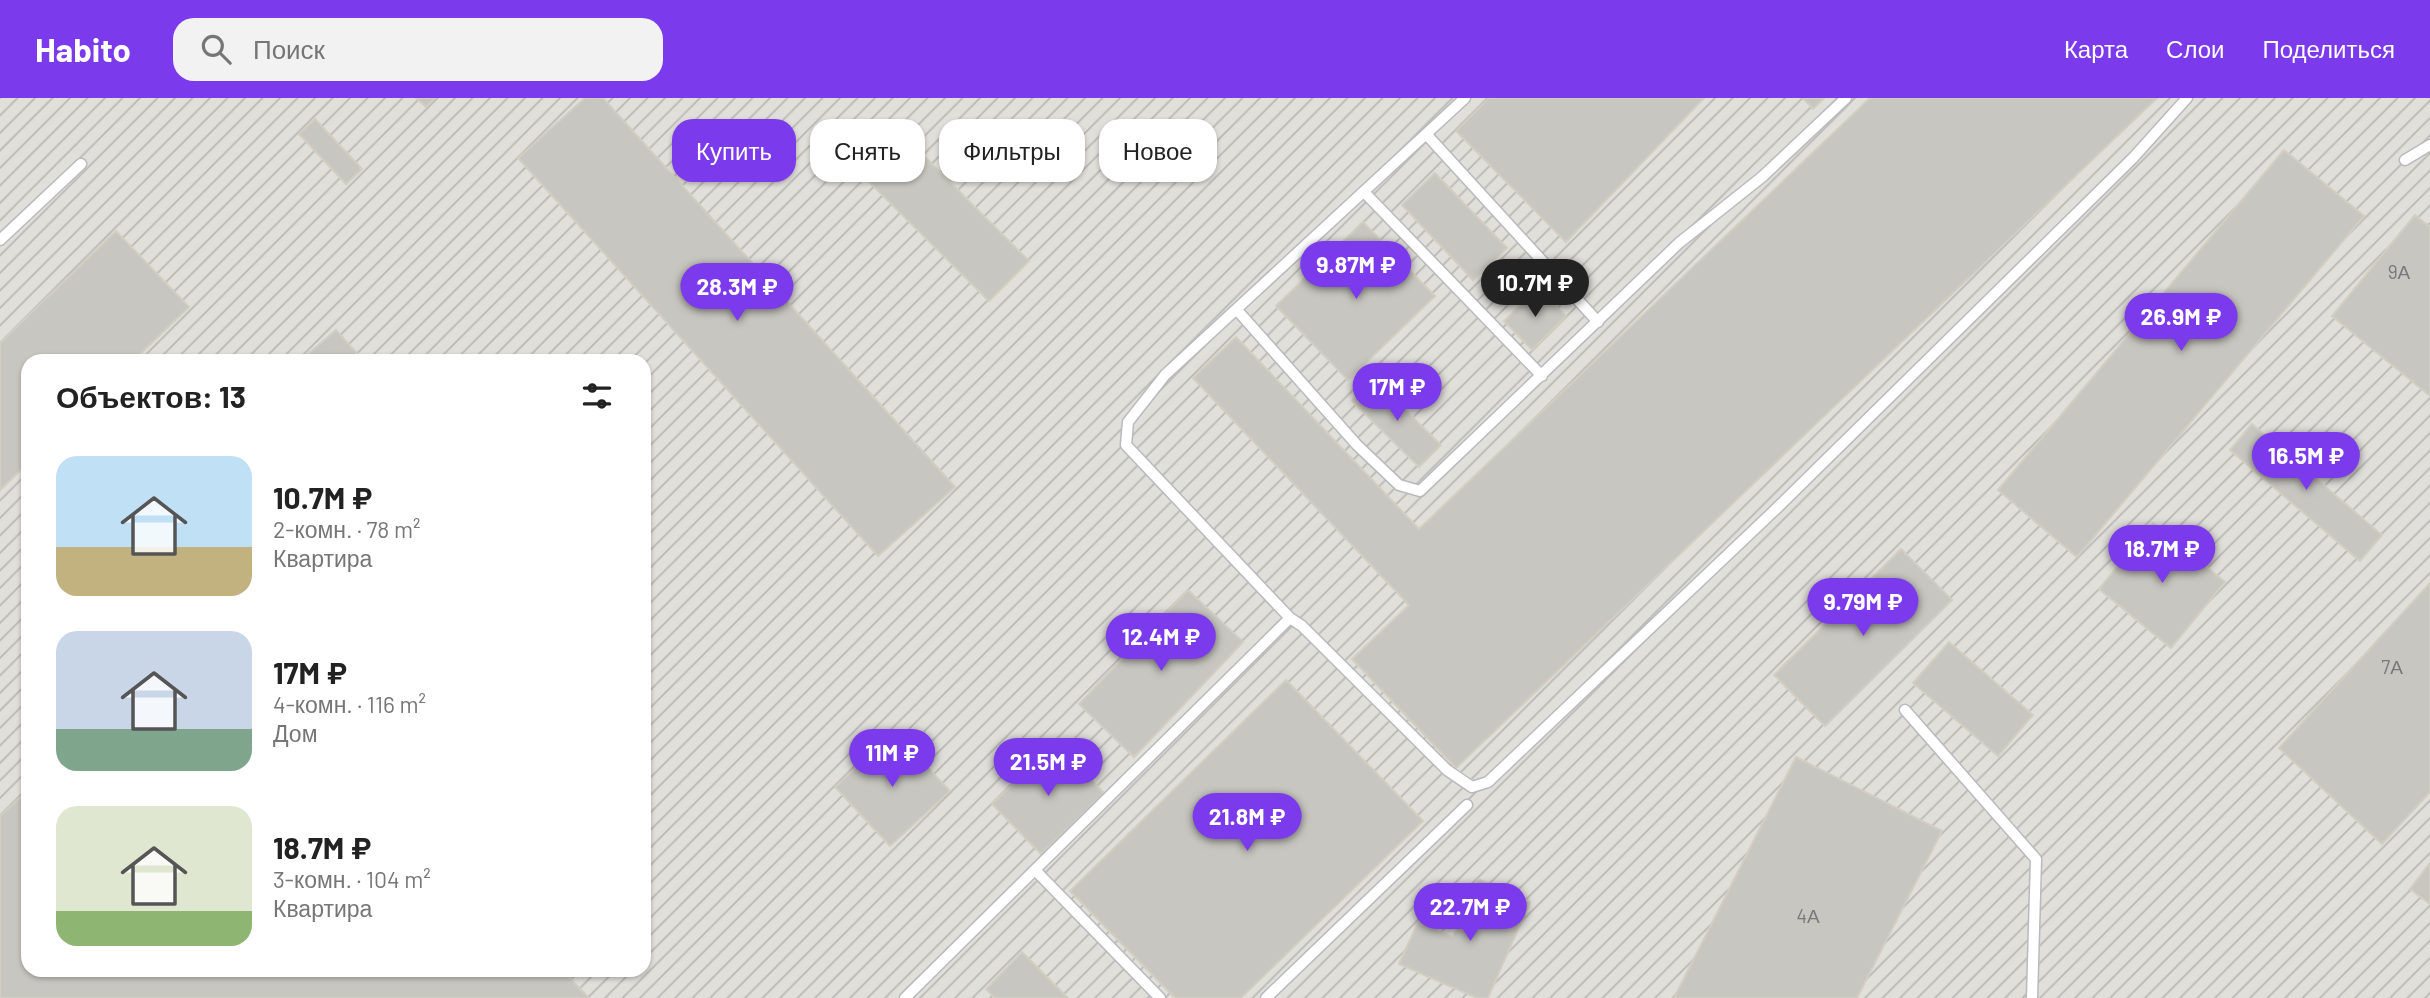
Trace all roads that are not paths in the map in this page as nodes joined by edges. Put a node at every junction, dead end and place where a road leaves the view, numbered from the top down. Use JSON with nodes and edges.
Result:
{"nodes":[{"id":1,"x":1465,"y":98,"type":"edge"},
{"id":2,"x":1846,"y":98,"type":"edge"},
{"id":3,"x":2187,"y":98,"type":"edge"},
{"id":4,"x":1426,"y":134,"type":"junction"},
{"id":5,"x":2430,"y":145,"type":"edge"},
{"id":6,"x":2405,"y":160,"type":"dead end"},
{"id":7,"x":81,"y":164,"type":"dead end"},
{"id":8,"x":1364,"y":192,"type":"junction"},
{"id":9,"x":0,"y":240,"type":"edge"},
{"id":10,"x":1237,"y":310,"type":"junction"},
{"id":11,"x":1598,"y":322,"type":"junction"},
{"id":12,"x":1542,"y":376,"type":"junction"},
{"id":13,"x":1290,"y":618,"type":"junction"},
{"id":14,"x":1905,"y":710,"type":"dead end"},
{"id":15,"x":1467,"y":804,"type":"dead end"},
{"id":16,"x":1035,"y":870,"type":"junction"},
{"id":17,"x":905,"y":998,"type":"edge"},
{"id":18,"x":1160,"y":998,"type":"edge"},
{"id":19,"x":1266,"y":998,"type":"edge"},
{"id":20,"x":2032,"y":998,"type":"edge"}],
"edges":[{"from":1,"to":4,"type":"lane"},
{"from":2,"to":11,"type":"lane"},
{"from":3,"to":13,"type":"lane"},
{"from":4,"to":8,"type":"lane"},
{"from":4,"to":11,"type":"lane"},
{"from":5,"to":6,"type":"lane"},
{"from":7,"to":9,"type":"lane"},
{"from":8,"to":10,"type":"lane"},
{"from":8,"to":12,"type":"lane"},
{"from":10,"to":12,"type":"lane"},
{"from":10,"to":13,"type":"lane"},
{"from":11,"to":12,"type":"lane"},
{"from":13,"to":16,"type":"lane"},
{"from":14,"to":20,"type":"lane"},
{"from":15,"to":19,"type":"lane"},
{"from":16,"to":17,"type":"lane"},
{"from":16,"to":18,"type":"lane"}]}
